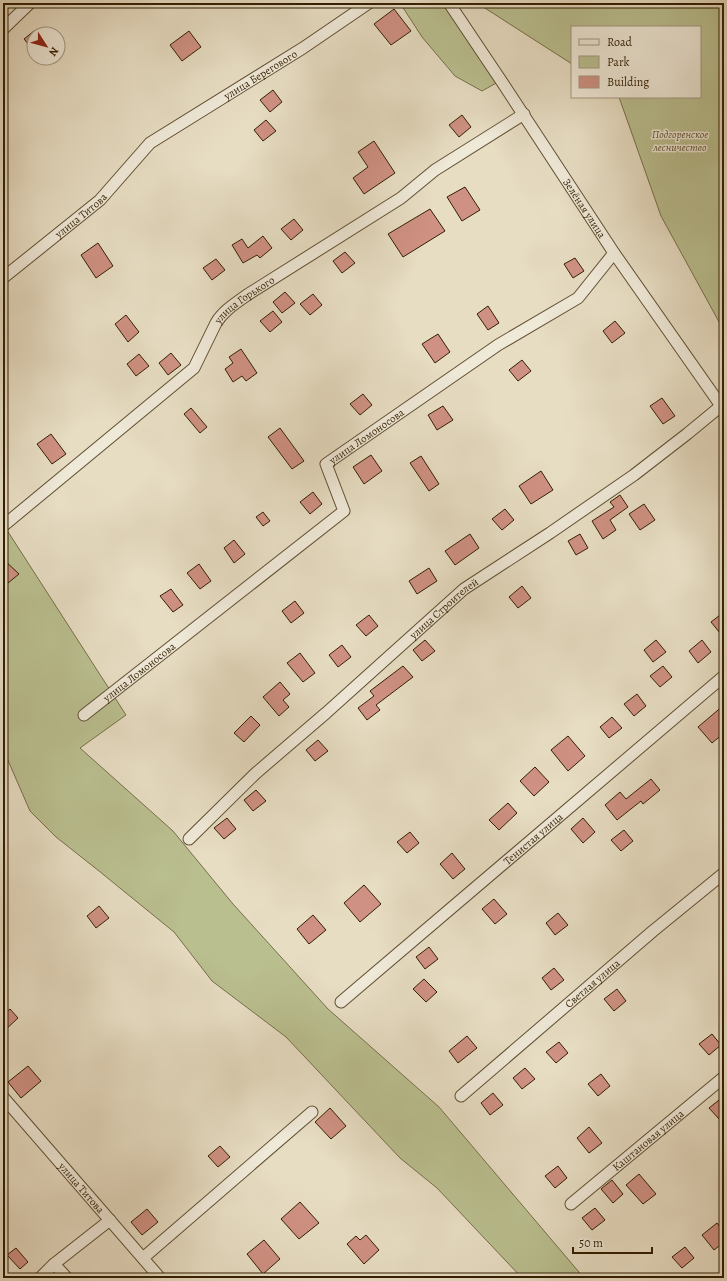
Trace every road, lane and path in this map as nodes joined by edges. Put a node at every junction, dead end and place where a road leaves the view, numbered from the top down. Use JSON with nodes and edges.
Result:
{"nodes":[{"id":1,"x":30,"y":3,"type":"edge"},
{"id":2,"x":369,"y":3,"type":"edge"},
{"id":3,"x":449,"y":3,"type":"edge"},
{"id":4,"x":3,"y":29,"type":"edge"},
{"id":5,"x":524,"y":114,"type":"junction"},
{"id":6,"x":150,"y":142,"type":"joint"},
{"id":7,"x":614,"y":253,"type":"junction"},
{"id":8,"x":3,"y":278,"type":"edge"},
{"id":9,"x":722,"y":408,"type":"edge"},
{"id":10,"x":3,"y":526,"type":"edge"},
{"id":11,"x":724,"y":676,"type":"edge"},
{"id":12,"x":84,"y":715,"type":"dead end"},
{"id":13,"x":189,"y":839,"type":"dead end"},
{"id":14,"x":724,"y":873,"type":"edge"},
{"id":15,"x":341,"y":1002,"type":"dead end"},
{"id":16,"x":724,"y":1077,"type":"edge"},
{"id":17,"x":461,"y":1096,"type":"dead end"},
{"id":18,"x":3,"y":1097,"type":"edge"},
{"id":19,"x":312,"y":1112,"type":"dead end"},
{"id":20,"x":571,"y":1204,"type":"dead end"},
{"id":21,"x":110,"y":1220,"type":"junction"},
{"id":22,"x":143,"y":1258,"type":"junction"},
{"id":23,"x":54,"y":1264,"type":"junction"},
{"id":24,"x":40,"y":1278,"type":"edge"},
{"id":25,"x":67,"y":1278,"type":"edge"},
{"id":26,"x":160,"y":1278,"type":"edge"}],
"edges":[{"from":1,"to":4,"type":"street"},
{"from":2,"to":6,"type":"street","name":"улица Берегового"},
{"from":3,"to":5,"type":"street","name":"Зелёная улица"},
{"from":5,"to":7,"type":"street","name":"Зелёная улица"},
{"from":5,"to":10,"type":"street","name":"улица Горького"},
{"from":6,"to":8,"type":"street","name":"улица Титова"},
{"from":7,"to":9,"type":"street","name":"Зелёная улица"},
{"from":7,"to":12,"type":"street","name":"улица Ломоносова"},
{"from":9,"to":13,"type":"street","name":"улица Строителей"},
{"from":11,"to":15,"type":"street","name":"Тенистая улица"},
{"from":14,"to":17,"type":"street","name":"Светлая улица"},
{"from":16,"to":20,"type":"street","name":"Каштановая улица"},
{"from":18,"to":21,"type":"street","name":"улица Титова"},
{"from":19,"to":22,"type":"street"},
{"from":21,"to":22,"type":"street","name":"улица Титова"},
{"from":21,"to":23,"type":"street"},
{"from":22,"to":26,"type":"street","name":"улица Титова"},
{"from":23,"to":24,"type":"street"},
{"from":23,"to":25,"type":"street"}]}
